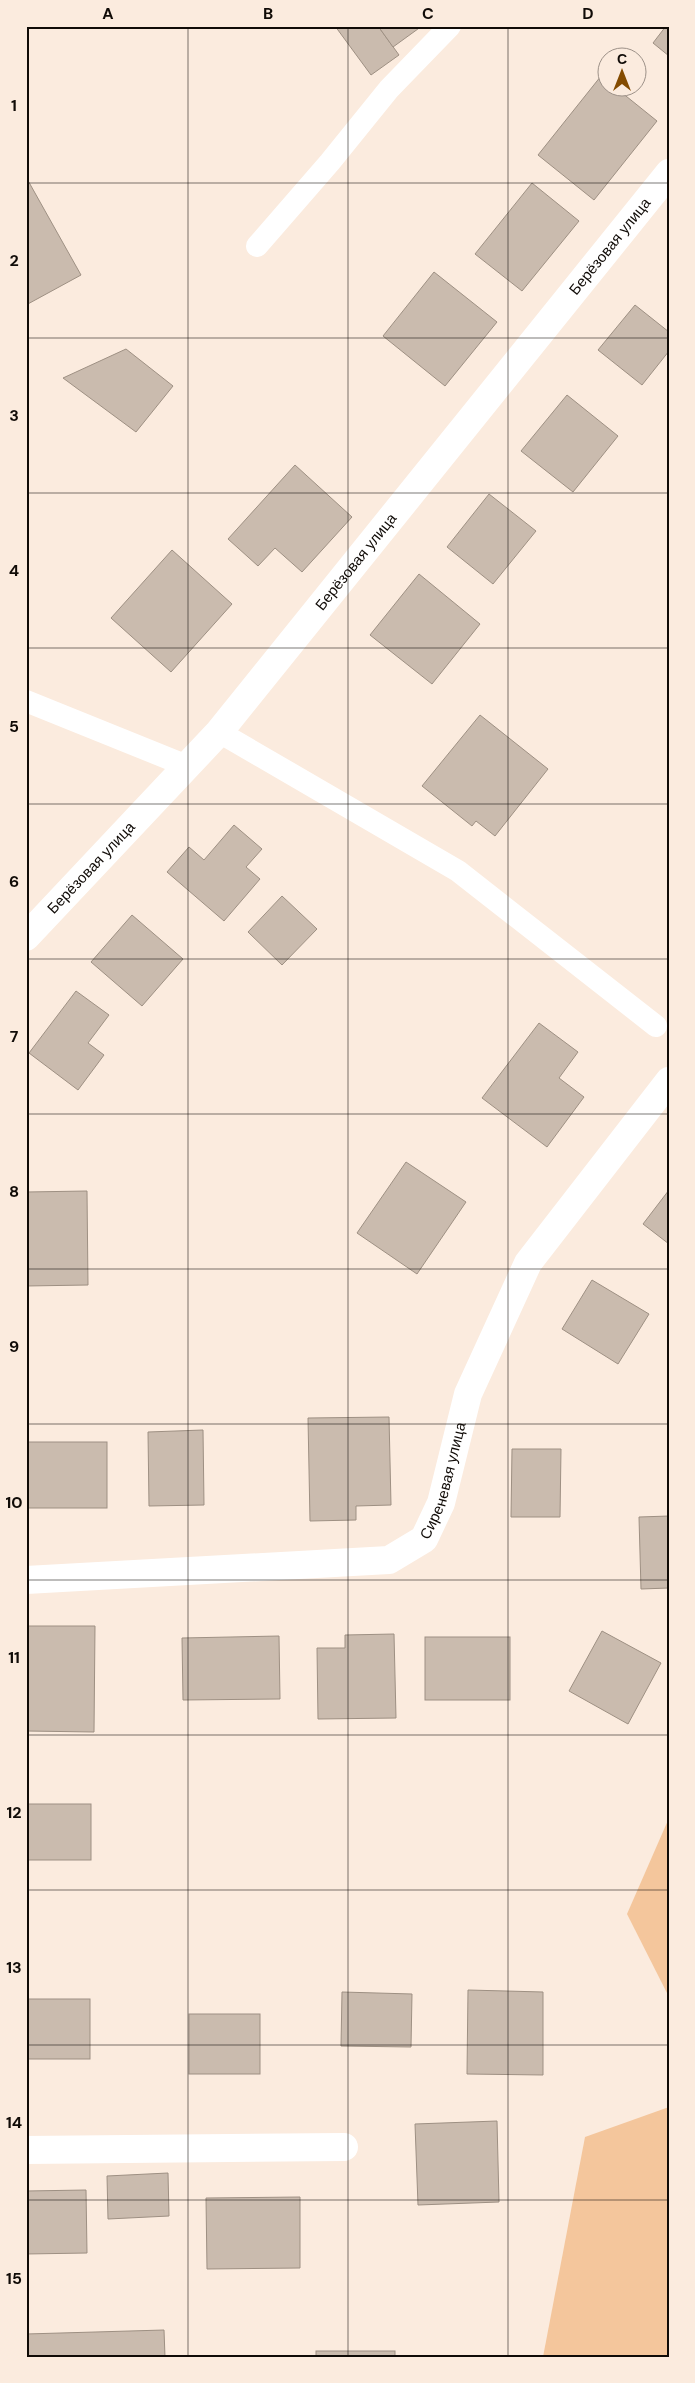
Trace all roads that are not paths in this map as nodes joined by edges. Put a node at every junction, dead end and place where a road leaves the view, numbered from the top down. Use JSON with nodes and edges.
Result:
{"nodes":[{"id":1,"x":450,"y":26,"type":"edge"},
{"id":2,"x":669,"y":173,"type":"edge"},
{"id":3,"x":257,"y":246,"type":"dead end"},
{"id":4,"x":26,"y":701,"type":"edge"},
{"id":5,"x":219,"y":732,"type":"junction"},
{"id":6,"x":187,"y":766,"type":"junction"},
{"id":7,"x":26,"y":937,"type":"edge"},
{"id":8,"x":656,"y":1026,"type":"dead end"},
{"id":9,"x":669,"y":1081,"type":"edge"},
{"id":10,"x":26,"y":1580,"type":"edge"},
{"id":11,"x":344,"y":2147,"type":"dead end"},
{"id":12,"x":26,"y":2150,"type":"edge"}],
"edges":[{"from":1,"to":3,"type":"lane"},
{"from":2,"to":5,"type":"street","name":"Берёзовая улица"},
{"from":4,"to":6,"type":"lane"},
{"from":5,"to":6,"type":"street","name":"Берёзовая улица"},
{"from":5,"to":8,"type":"lane"},
{"from":6,"to":7,"type":"street","name":"Берёзовая улица"},
{"from":9,"to":10,"type":"street","name":"Сиреневая улица"},
{"from":11,"to":12,"type":"street"}]}
